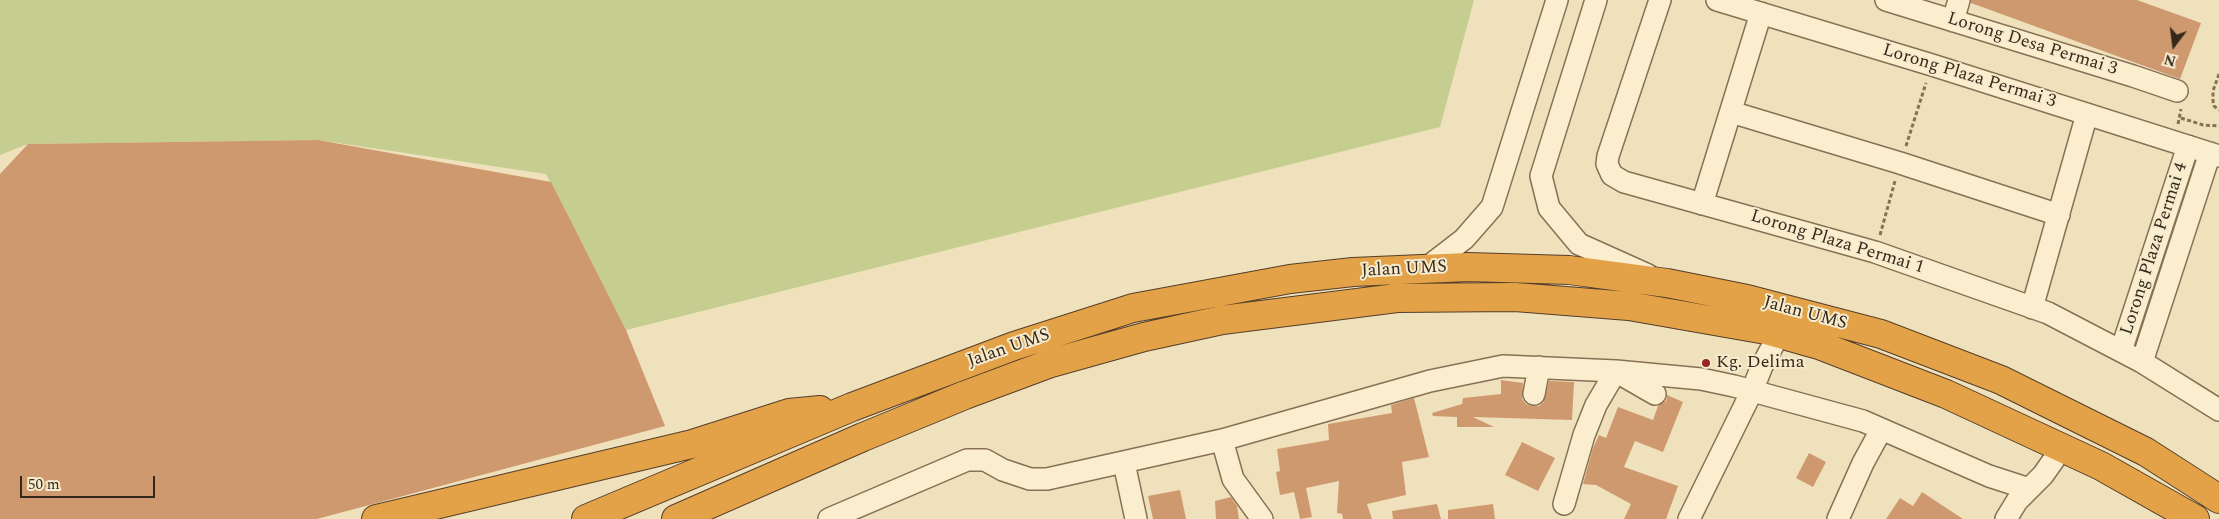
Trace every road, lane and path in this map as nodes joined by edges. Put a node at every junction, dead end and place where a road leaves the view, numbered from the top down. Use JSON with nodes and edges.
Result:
{"nodes":[{"id":1,"x":1557,"y":0,"type":"edge"},
{"id":2,"x":1596,"y":0,"type":"edge"},
{"id":3,"x":1660,"y":0,"type":"edge"},
{"id":4,"x":1718,"y":0,"type":"edge"},
{"id":5,"x":1886,"y":0,"type":"edge"},
{"id":6,"x":1960,"y":0,"type":"edge"},
{"id":7,"x":1761,"y":13,"type":"junction"},
{"id":8,"x":1953,"y":21,"type":"junction"},
{"id":9,"x":1932,"y":65,"type":"junction"},
{"id":10,"x":2219,"y":74,"type":"edge"},
{"id":11,"x":2177,"y":92,"type":"joint"},
{"id":12,"x":2219,"y":110,"type":"edge"},
{"id":13,"x":1731,"y":112,"type":"junction"},
{"id":14,"x":2088,"y":114,"type":"junction"},
{"id":15,"x":2180,"y":118,"type":"junction"},
{"id":16,"x":2219,"y":126,"type":"edge"},
{"id":17,"x":2180,"y":144,"type":"junction"},
{"id":18,"x":2214,"y":155,"type":"edge"},
{"id":19,"x":1900,"y":164,"type":"junction"},
{"id":20,"x":1702,"y":204,"type":"junction"},
{"id":21,"x":2059,"y":215,"type":"junction"},
{"id":22,"x":1875,"y":252,"type":"junction"},
{"id":23,"x":1425,"y":269,"type":"junction"},
{"id":24,"x":1666,"y":283,"type":"junction"},
{"id":25,"x":2032,"y":308,"type":"junction"},
{"id":26,"x":1779,"y":334,"type":"junction"},
{"id":27,"x":2121,"y":351,"type":"junction"},
{"id":28,"x":2142,"y":362,"type":"junction"},
{"id":29,"x":1539,"y":367,"type":"junction"},
{"id":30,"x":1616,"y":371,"type":"junction"},
{"id":31,"x":1752,"y":391,"type":"junction"},
{"id":32,"x":1534,"y":394,"type":"dead end"},
{"id":33,"x":1655,"y":394,"type":"dead end"},
{"id":34,"x":852,"y":407,"type":"junction"},
{"id":35,"x":2219,"y":410,"type":"edge"},
{"id":36,"x":1881,"y":430,"type":"junction"},
{"id":37,"x":1222,"y":440,"type":"junction"},
{"id":38,"x":2062,"y":448,"type":"junction"},
{"id":39,"x":1124,"y":462,"type":"junction"},
{"id":40,"x":792,"y":468,"type":"junction"},
{"id":41,"x":2029,"y":490,"type":"junction"},
{"id":42,"x":2219,"y":499,"type":"edge"},
{"id":43,"x":1564,"y":504,"type":"dead end"},
{"id":44,"x":376,"y":519,"type":"edge"},
{"id":45,"x":586,"y":519,"type":"edge"},
{"id":46,"x":676,"y":519,"type":"edge"},
{"id":47,"x":727,"y":519,"type":"edge"},
{"id":48,"x":830,"y":519,"type":"edge"},
{"id":49,"x":1136,"y":519,"type":"edge"},
{"id":50,"x":1262,"y":519,"type":"edge"},
{"id":51,"x":1689,"y":519,"type":"edge"},
{"id":52,"x":1838,"y":519,"type":"edge"},
{"id":53,"x":2006,"y":519,"type":"edge"},
{"id":54,"x":2195,"y":519,"type":"edge"}],
"edges":[{"from":1,"to":23,"type":"street"},
{"from":2,"to":24,"type":"street"},
{"from":3,"to":20,"type":"street","name":"Lorong Plaza Permai 1"},
{"from":4,"to":7,"type":"street","name":"Lorong Plaza Permai 3"},
{"from":5,"to":8,"type":"street","name":"Lorong Desa Permai 3"},
{"from":6,"to":8,"type":"street"},
{"from":7,"to":9,"type":"street","name":"Lorong Plaza Permai 3"},
{"from":7,"to":13,"type":"street"},
{"from":8,"to":11,"type":"street","name":"Lorong Desa Permai 3"},
{"from":9,"to":14,"type":"street","name":"Lorong Plaza Permai 3"},
{"from":9,"to":19,"type":"path"},
{"from":10,"to":12,"type":"path"},
{"from":11,"to":15,"type":"path"},
{"from":13,"to":19,"type":"street"},
{"from":13,"to":20,"type":"street"},
{"from":14,"to":17,"type":"street","name":"Lorong Plaza Permai 3"},
{"from":14,"to":21,"type":"street"},
{"from":15,"to":16,"type":"path"},
{"from":15,"to":17,"type":"path"},
{"from":17,"to":18,"type":"street","name":"Lorong Plaza Permai 3"},
{"from":17,"to":27,"type":"street","name":"Lorong Plaza Permai 4"},
{"from":18,"to":28,"type":"street","name":"Lorong Plaza Permai 4"},
{"from":19,"to":21,"type":"street"},
{"from":19,"to":22,"type":"path"},
{"from":20,"to":22,"type":"street","name":"Lorong Plaza Permai 1"},
{"from":21,"to":25,"type":"street"},
{"from":22,"to":25,"type":"street","name":"Lorong Plaza Permai 1"},
{"from":23,"to":24,"type":"highway","name":"Jalan UMS"},
{"from":23,"to":34,"type":"highway","name":"Jalan UMS"},
{"from":24,"to":42,"type":"highway","name":"Jalan UMS"},
{"from":25,"to":27,"type":"street","name":"Lorong Plaza Permai 1"},
{"from":26,"to":31,"type":"street"},
{"from":26,"to":38,"type":"highway","name":"Jalan UMS"},
{"from":26,"to":40,"type":"highway","name":"Jalan UMS"},
{"from":27,"to":28,"type":"street","name":"Lorong Plaza Permai 1"},
{"from":28,"to":35,"type":"street","name":"Lorong Plaza Permai 1"},
{"from":29,"to":30,"type":"street"},
{"from":29,"to":32,"type":"street"},
{"from":29,"to":37,"type":"street"},
{"from":30,"to":31,"type":"street"},
{"from":30,"to":33,"type":"street"},
{"from":30,"to":43,"type":"street"},
{"from":31,"to":36,"type":"street"},
{"from":31,"to":51,"type":"street"},
{"from":34,"to":44,"type":"highway"},
{"from":34,"to":45,"type":"highway","name":"Jalan UMS"},
{"from":36,"to":41,"type":"street"},
{"from":36,"to":52,"type":"street"},
{"from":37,"to":39,"type":"street"},
{"from":37,"to":50,"type":"street"},
{"from":38,"to":41,"type":"street"},
{"from":38,"to":54,"type":"highway","name":"Jalan UMS"},
{"from":39,"to":48,"type":"street"},
{"from":39,"to":49,"type":"street"},
{"from":40,"to":46,"type":"highway","name":"Jalan UMS"},
{"from":40,"to":47,"type":"highway"},
{"from":41,"to":53,"type":"street"}]}
